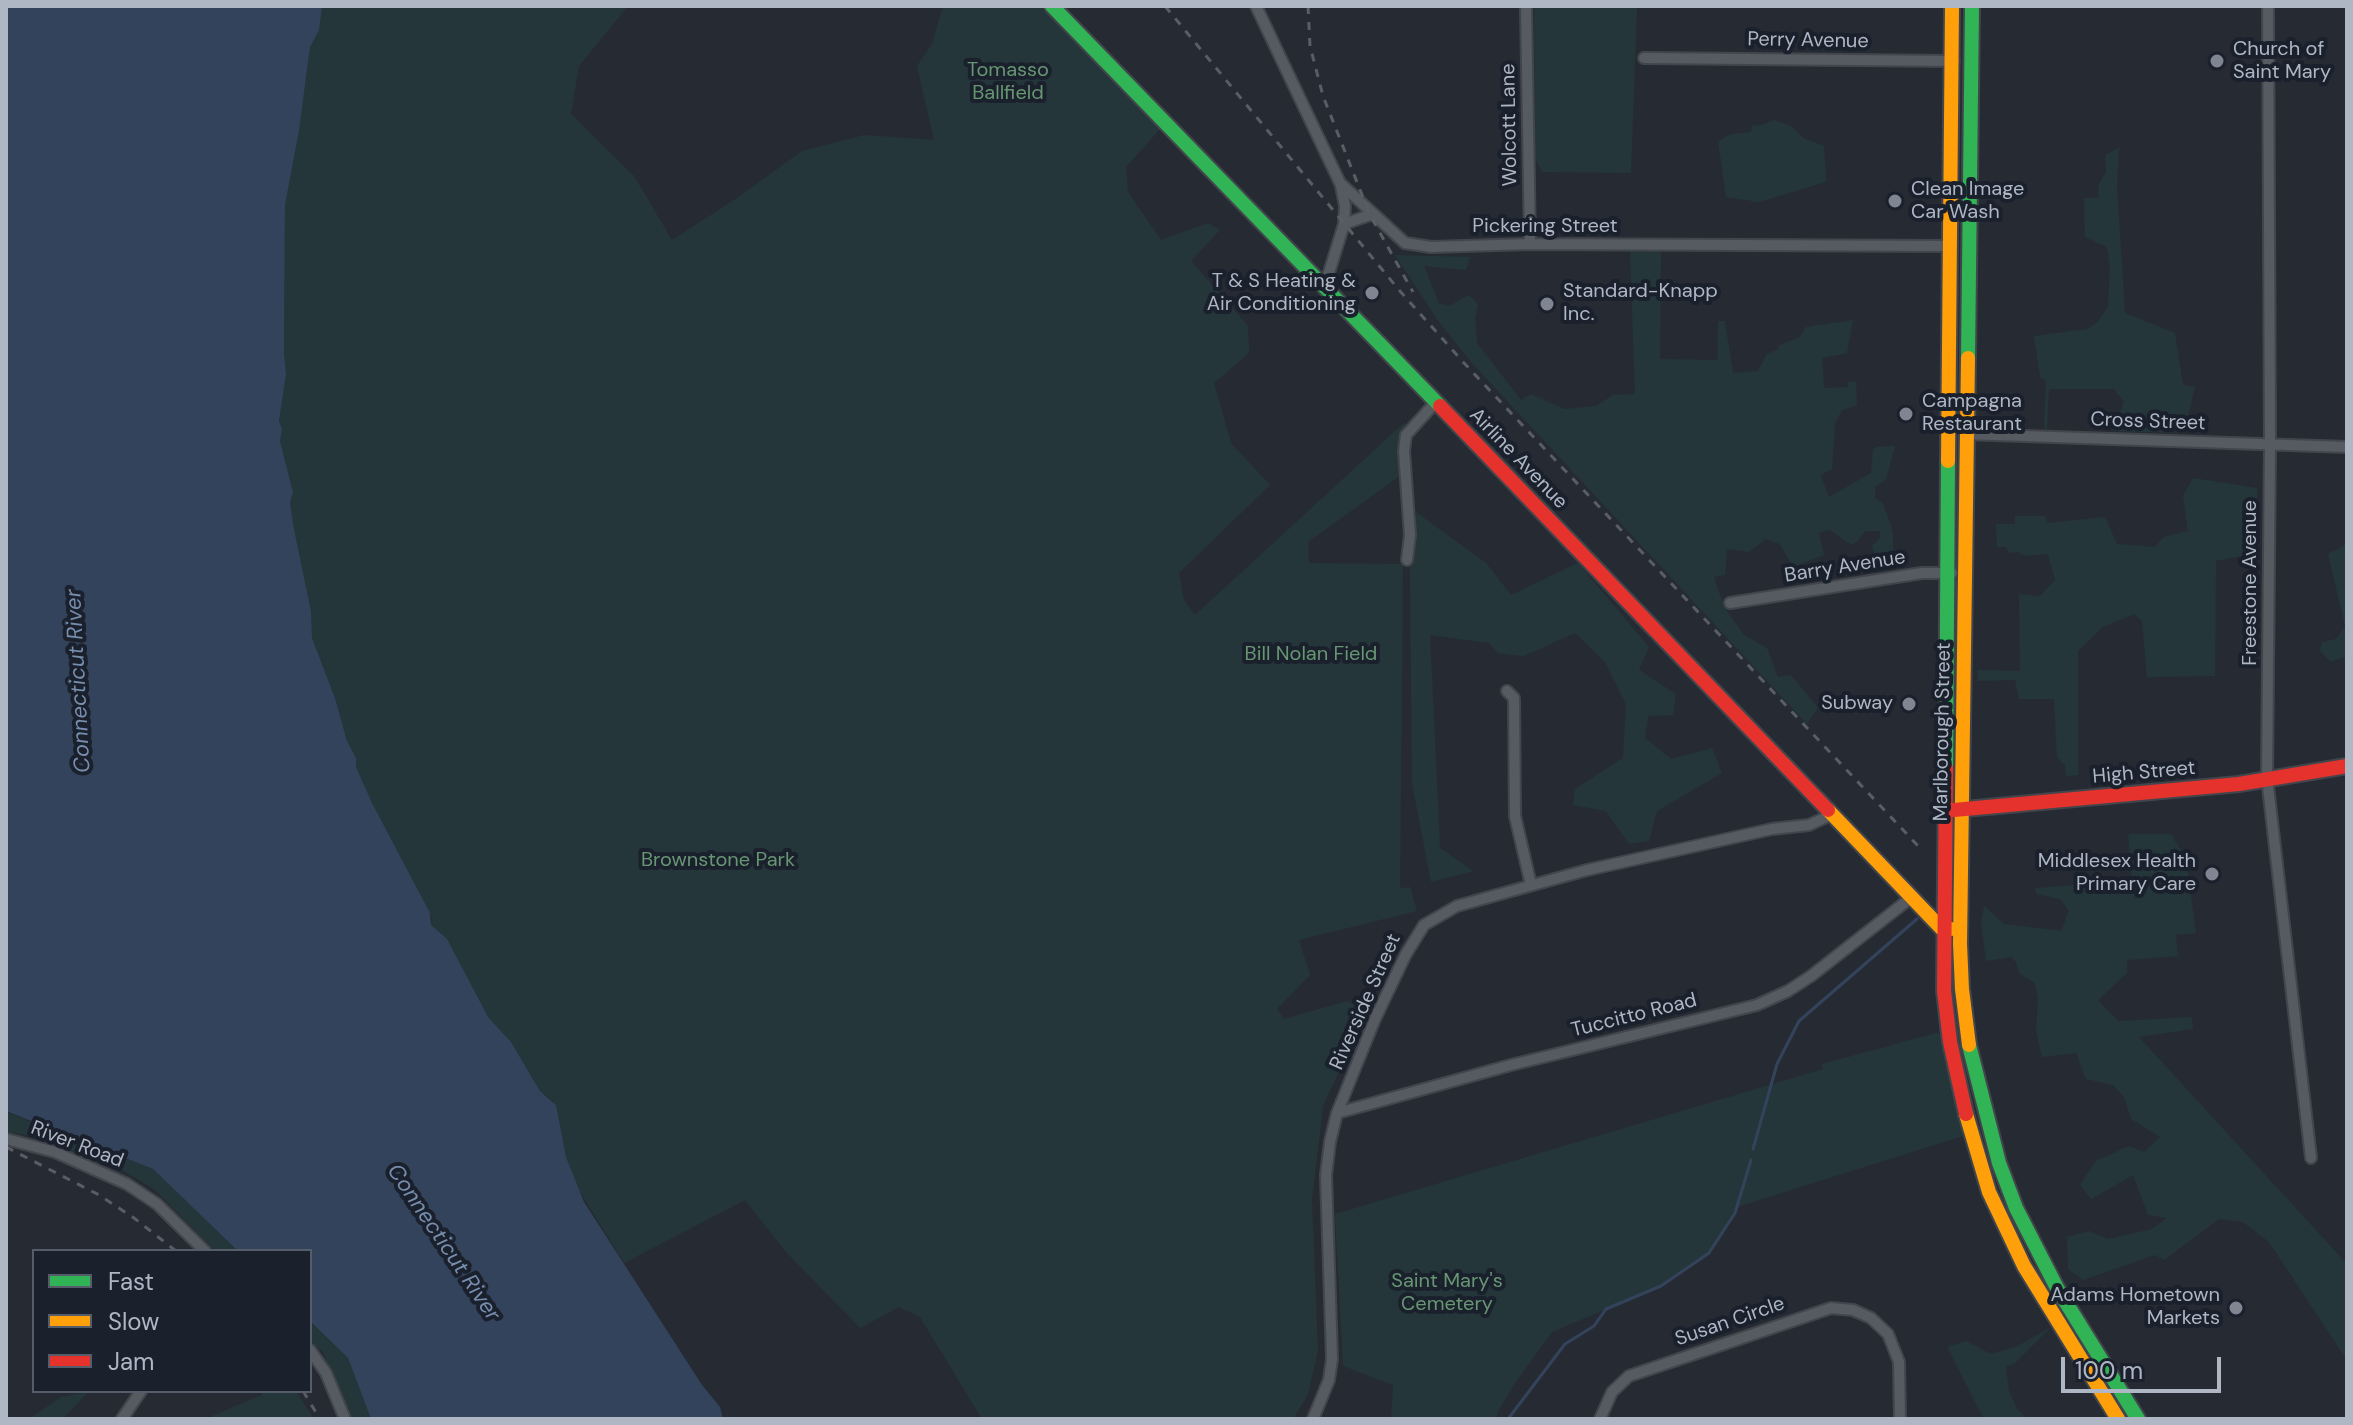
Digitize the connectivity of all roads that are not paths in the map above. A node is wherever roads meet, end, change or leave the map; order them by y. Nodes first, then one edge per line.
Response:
1 (1052, 6) edge
2 (1256, 6) edge
3 (1526, 6) edge
4 (1952, 6) edge
5 (1972, 6) edge
6 (2268, 6) edge
7 (1644, 58) dead end
8 (1951, 61) junction
9 (1971, 62) junction
10 (1340, 183) junction
11 (1373, 214) junction
12 (1344, 224) junction
13 (1530, 244) junction
14 (1949, 246) junction
15 (1969, 246) junction
16 (1324, 289) junction
17 (1435, 403) junction
18 (1948, 434) junction
19 (1967, 434) junction
20 (2270, 444) junction
21 (2347, 447) edge
22 (1407, 560) dead end
23 (1946, 573) junction
24 (1965, 575) junction
25 (1730, 603) dead end
26 (1507, 691) dead end
27 (2347, 766) edge
28 (2267, 778) junction
29 (1944, 810) junction
30 (1962, 810) junction
31 (1833, 814) junction
32 (1531, 885) junction
33 (1912, 897) junction
34 (1960, 928) junction
35 (1942, 929) junction
36 (1337, 1113) junction
37 (6, 1139) edge
38 (2311, 1158) dead end
39 (203, 1249) edge
40 (312, 1353) edge
41 (140, 1393) edge
42 (2128, 1405) junction
43 (2116, 1416) edge
44 (122, 1419) edge
45 (345, 1419) edge
46 (1313, 1419) edge
47 (1600, 1419) edge
48 (1900, 1419) edge
49 (2138, 1419) edge

1 - 16 main road, Airline Avenue
2 - 10 street, Pickering Street
3 - 13 street, Wolcott Lane
4 - 8 main road, Marlborough Street
5 - 9 main road, Marlborough Street
6 - 20 street, Freestone Avenue
7 - 8 street, Perry Avenue
8 - 9 street, Perry Avenue
8 - 14 main road, Marlborough Street
9 - 15 main road, Marlborough Street
10 - 11 street, Pickering Street
10 - 12 street
11 - 12 street
11 - 13 street, Pickering Street
12 - 16 street
13 - 14 street, Pickering Street
14 - 15 street, Pickering Street
14 - 18 main road, Marlborough Street
15 - 19 main road, Marlborough Street
16 - 17 main road, Airline Avenue
17 - 22 street
17 - 31 main road, Airline Avenue
18 - 19 street, Cross Street
18 - 23 main road, Marlborough Street
19 - 20 street, Cross Street
19 - 24 main road, Marlborough Street
20 - 21 street, Cross Street
20 - 28 street, Freestone Avenue
23 - 24 street, Barry Avenue
23 - 25 street, Barry Avenue
23 - 29 main road, Marlborough Street
24 - 30 main road, Marlborough Street
26 - 32 street
27 - 28 main road, High Street
28 - 30 main road, High Street
28 - 38 street, Freestone Avenue
29 - 30 main road, High Street
29 - 35 main road, Marlborough Street
30 - 34 main road, Marlborough Street
31 - 32 street, Riverside Street
31 - 33 main road, Airline Avenue
32 - 36 street, Riverside Street
33 - 35 main road, Airline Avenue
33 - 36 street, Tuccitto Road
34 - 35 main road
34 - 42 main road, Marlborough Street
35 - 43 main road, Marlborough Street
36 - 46 street, Riverside Street
37 - 39 street, River Road
40 - 45 street
41 - 44 street
42 - 43 main road
42 - 49 main road, Marlborough Street
47 - 48 street, Susan Circle

